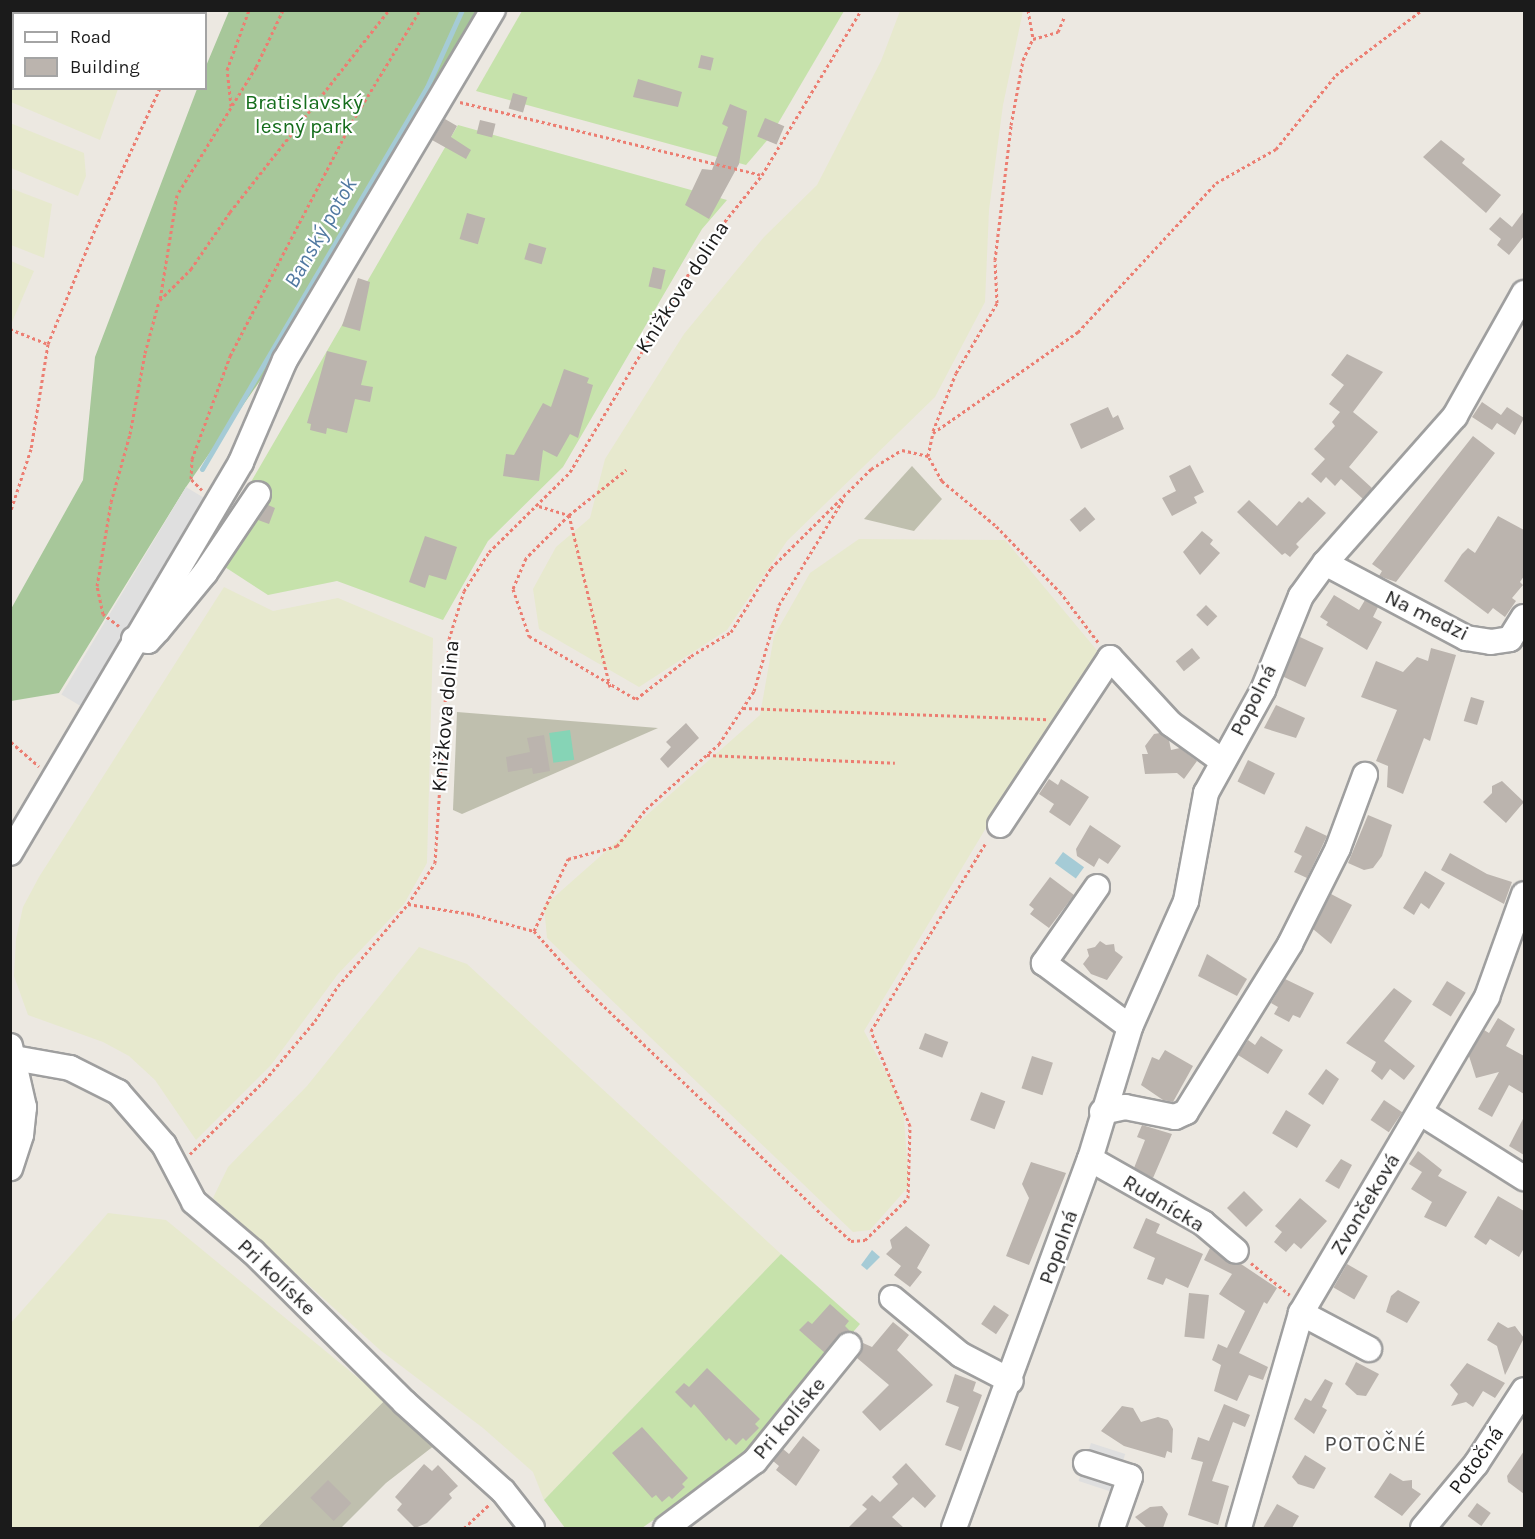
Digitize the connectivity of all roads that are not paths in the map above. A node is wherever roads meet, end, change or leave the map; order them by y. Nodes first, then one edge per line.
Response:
1 (493, 10) edge
2 (1524, 293) edge
3 (258, 494) dead end
4 (1325, 563) junction
5 (1524, 617) edge
6 (134, 639) junction
7 (1221, 760) junction
8 (1365, 775) dead end
9 (1000, 825) dead end
10 (10, 853) edge
11 (1097, 887) dead end
12 (1524, 894) edge
13 (1130, 1027) junction
14 (12, 1052) edge
15 (1102, 1112) junction
16 (1421, 1113) junction
17 (1089, 1159) junction
18 (10, 1168) edge
19 (1524, 1178) edge
20 (1236, 1251) road end
21 (892, 1298) dead end
22 (1297, 1305) junction
23 (849, 1345) dead end
24 (1369, 1349) dead end
25 (1011, 1381) junction
26 (1524, 1390) edge
27 (1086, 1462) dead end
28 (532, 1528) edge
29 (666, 1528) edge
30 (954, 1528) edge
31 (1112, 1528) edge
32 (1239, 1528) edge
33 (1424, 1528) edge

1 - 6 street
2 - 4 street, Popolná
3 - 6 street
4 - 5 street, Na medzi
4 - 7 street, Popolná
6 - 10 street
7 - 9 street
7 - 13 street, Popolná
8 - 15 street
11 - 13 street
12 - 16 street, Zvončeková
13 - 15 street, Popolná
14 - 18 street
14 - 28 street, Pri kolíske
15 - 17 street, Popolná
16 - 19 street
16 - 22 street, Zvončeková
17 - 20 street, Rudnícka
17 - 25 street, Popolná
21 - 25 street
22 - 24 street
22 - 32 street, Zvončeková
23 - 29 street, Pri kolíske
25 - 30 street, Popolná
26 - 33 street, Potočná
27 - 31 street

